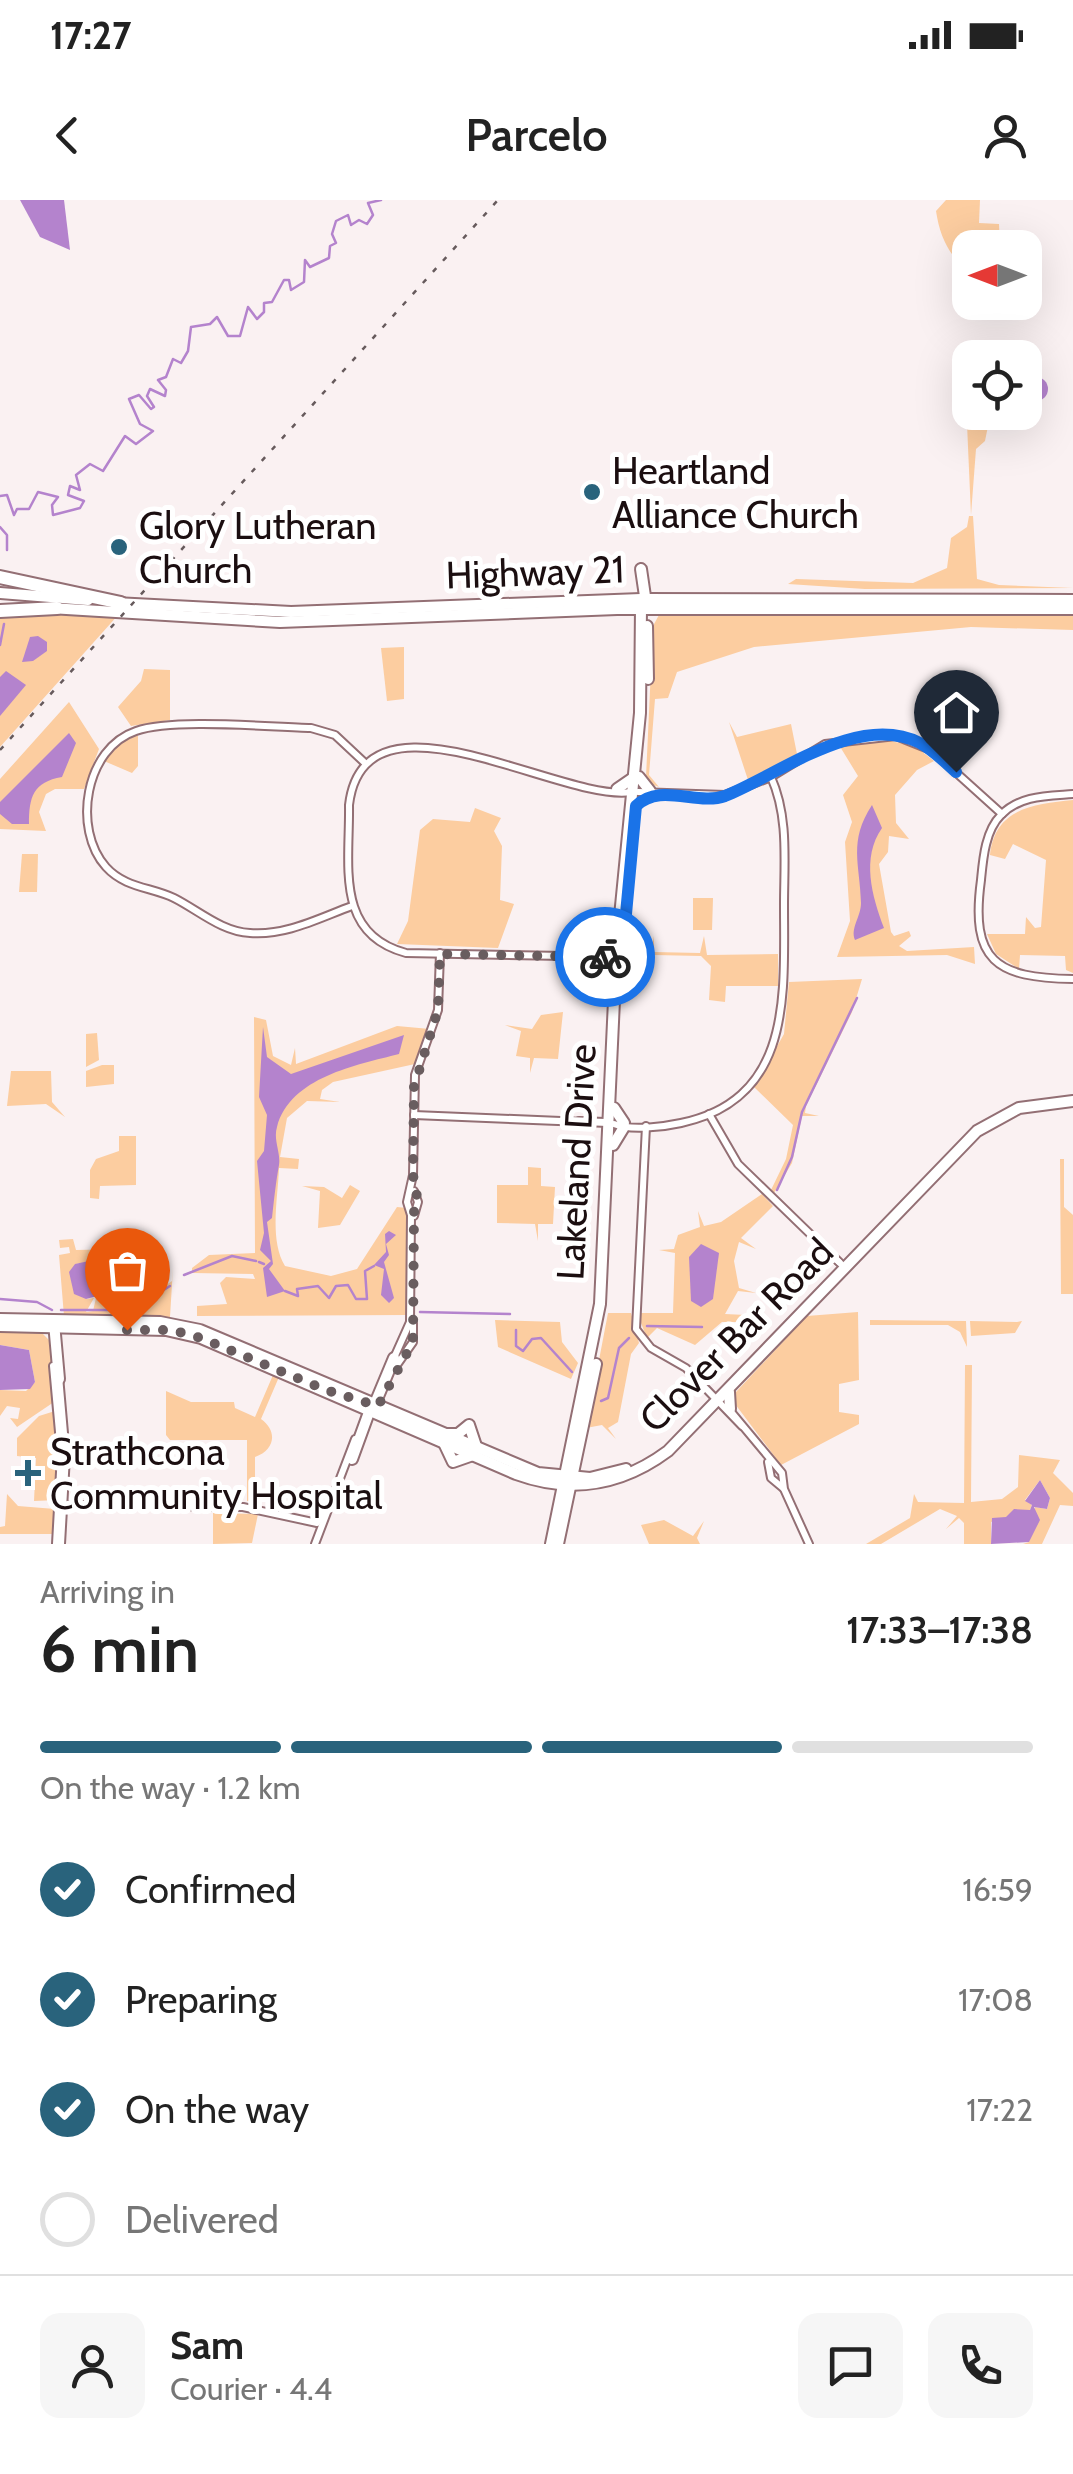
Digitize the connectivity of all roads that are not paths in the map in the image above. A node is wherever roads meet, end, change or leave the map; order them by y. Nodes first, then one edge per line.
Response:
1 (641, 568) dead end
2 (0, 577) edge
3 (0, 593) edge
4 (1073, 600) edge
5 (121, 603) junction
6 (644, 603) junction
7 (0, 608) edge
8 (57, 608) joint
9 (670, 608) junction
10 (617, 609) junction
11 (1073, 609) edge
12 (588, 610) junction
13 (641, 626) junction
14 (648, 639) junction
15 (366, 764) junction
16 (771, 777) junction
17 (617, 791) junction
18 (638, 792) junction
19 (1073, 794) edge
20 (1000, 816) junction
21 (351, 906) junction
22 (618, 937) junction
23 (440, 954) junction
24 (601, 955) junction
25 (619, 955) junction
26 (615, 978) junction
27 (1073, 978) edge
28 (1071, 1098) edge
29 (709, 1114) junction
30 (414, 1115) junction
31 (594, 1122) junction
32 (614, 1126) junction
33 (646, 1126) junction
34 (842, 1265) junction
35 (0, 1322) edge
36 (55, 1324) junction
37 (112, 1326) junction
38 (20, 1328) junction
39 (86, 1330) junction
40 (172, 1335) junction
41 (407, 1340) junction
42 (56, 1347) junction
43 (394, 1358) junction
44 (743, 1375) junction
45 (59, 1380) junction
46 (382, 1387) junction
47 (326, 1390) junction
48 (354, 1399) junction
49 (717, 1399) junction
50 (373, 1407) junction
51 (728, 1410) junction
52 (706, 1413) junction
53 (403, 1420) junction
54 (575, 1422) junction
55 (364, 1427) junction
56 (419, 1427) junction
57 (440, 1436) junction
58 (575, 1442) junction
59 (460, 1445) junction
60 (478, 1453) junction
61 (352, 1459) junction
62 (508, 1466) junction
63 (614, 1473) junction
64 (529, 1474) junction
65 (338, 1480) junction
66 (567, 1482) junction
67 (596, 1485) junction
68 (63, 1505) junction
69 (561, 1511) junction
70 (318, 1524) junction
71 (59, 1544) edge
72 (315, 1544) edge
73 (555, 1544) edge
74 (809, 1544) edge

1 - 6 main road
2 - 5 highway
3 - 5 main road, Highway 21
4 - 6 main road, Highway 21
5 - 6 main road, Highway 21
6 - 9 main road, Highway 21
6 - 10 main road, Highway 21
6 - 12 main road
6 - 13 main road, Lakeland Drive
6 - 14 main road, Lakeland Drive
7 - 8 highway
8 - 12 main road, Highway 21
9 - 11 main road, Highway 21
9 - 14 main road
10 - 12 main road, Highway 21
10 - 13 main road
13 - 18 main road, Lakeland Drive
14 - 18 main road, Lakeland Drive
15 - 17 street
15 - 21 street
15 - 21 street
16 - 18 street
16 - 20 street
16 - 29 street
17 - 18 main road
17 - 18 main road
18 - 22 main road, Lakeland Drive
18 - 25 main road, Lakeland Drive
19 - 20 street
20 - 27 street
21 - 23 street
22 - 24 main road
22 - 25 main road, Lakeland Drive
23 - 24 street
23 - 30 street
24 - 25 street
24 - 26 main road
25 - 26 main road, Lakeland Drive
25 - 32 main road, Lakeland Drive
26 - 32 main road, Lakeland Drive
28 - 34 main road, Clover Bar Road
29 - 33 street
29 - 34 street
30 - 31 street
30 - 41 street
31 - 32 main road
31 - 32 main road
32 - 33 street
32 - 54 main road, Lakeland Drive
32 - 58 main road, Lakeland Drive
33 - 49 street
34 - 44 main road, Clover Bar Road
34 - 49 main road, Clover Bar Road
35 - 36 main road, Clover Bar Road
35 - 38 main road, Clover Bar Road
36 - 37 main road, Clover Bar Road
36 - 38 main road, Clover Bar Road
36 - 39 main road, Clover Bar Road
36 - 42 street
36 - 45 main road
37 - 39 main road, Clover Bar Road
37 - 40 main road, Clover Bar Road
37 - 40 main road, Clover Bar Road
38 - 42 main road
39 - 42 main road
40 - 47 main road, Clover Bar Road
40 - 48 main road, Clover Bar Road
41 - 43 street
41 - 46 street
42 - 45 street
42 - 68 street
43 - 46 street
43 - 50 main road
44 - 49 main road, Clover Bar Road
44 - 51 main road
45 - 68 street
46 - 48 main road
46 - 50 street
46 - 53 main road
47 - 48 main road, Clover Bar Road
47 - 50 main road
48 - 50 main road, Clover Bar Road
48 - 55 main road
49 - 51 street
49 - 52 main road, Clover Bar Road
49 - 63 main road, Clover Bar Road
50 - 53 main road, Clover Bar Road
50 - 55 street
50 - 56 main road
50 - 61 main road
51 - 52 main road
51 - 74 street
52 - 67 main road, Clover Bar Road
53 - 55 main road
53 - 56 main road, Clover Bar Road
54 - 58 main road, Lakeland Drive
54 - 66 main road
55 - 61 street
55 - 65 street
56 - 57 main road, Clover Bar Road
56 - 59 main road
57 - 59 main road, Clover Bar Road
57 - 60 main road
57 - 60 main road
58 - 63 main road
58 - 64 main road
58 - 66 main road, Lakeland Drive
59 - 60 main road, Clover Bar Road
59 - 62 main road
60 - 62 main road, Clover Bar Road
61 - 65 street
62 - 64 main road, Clover Bar Road
62 - 66 main road
63 - 66 main road, Clover Bar Road
64 - 66 main road, Clover Bar Road
64 - 69 main road
65 - 70 street
66 - 67 main road, Clover Bar Road
66 - 69 main road, Lakeland Drive
66 - 73 main road
67 - 69 main road
68 - 70 street
68 - 71 street
69 - 73 main road, Lakeland Drive
70 - 72 street

